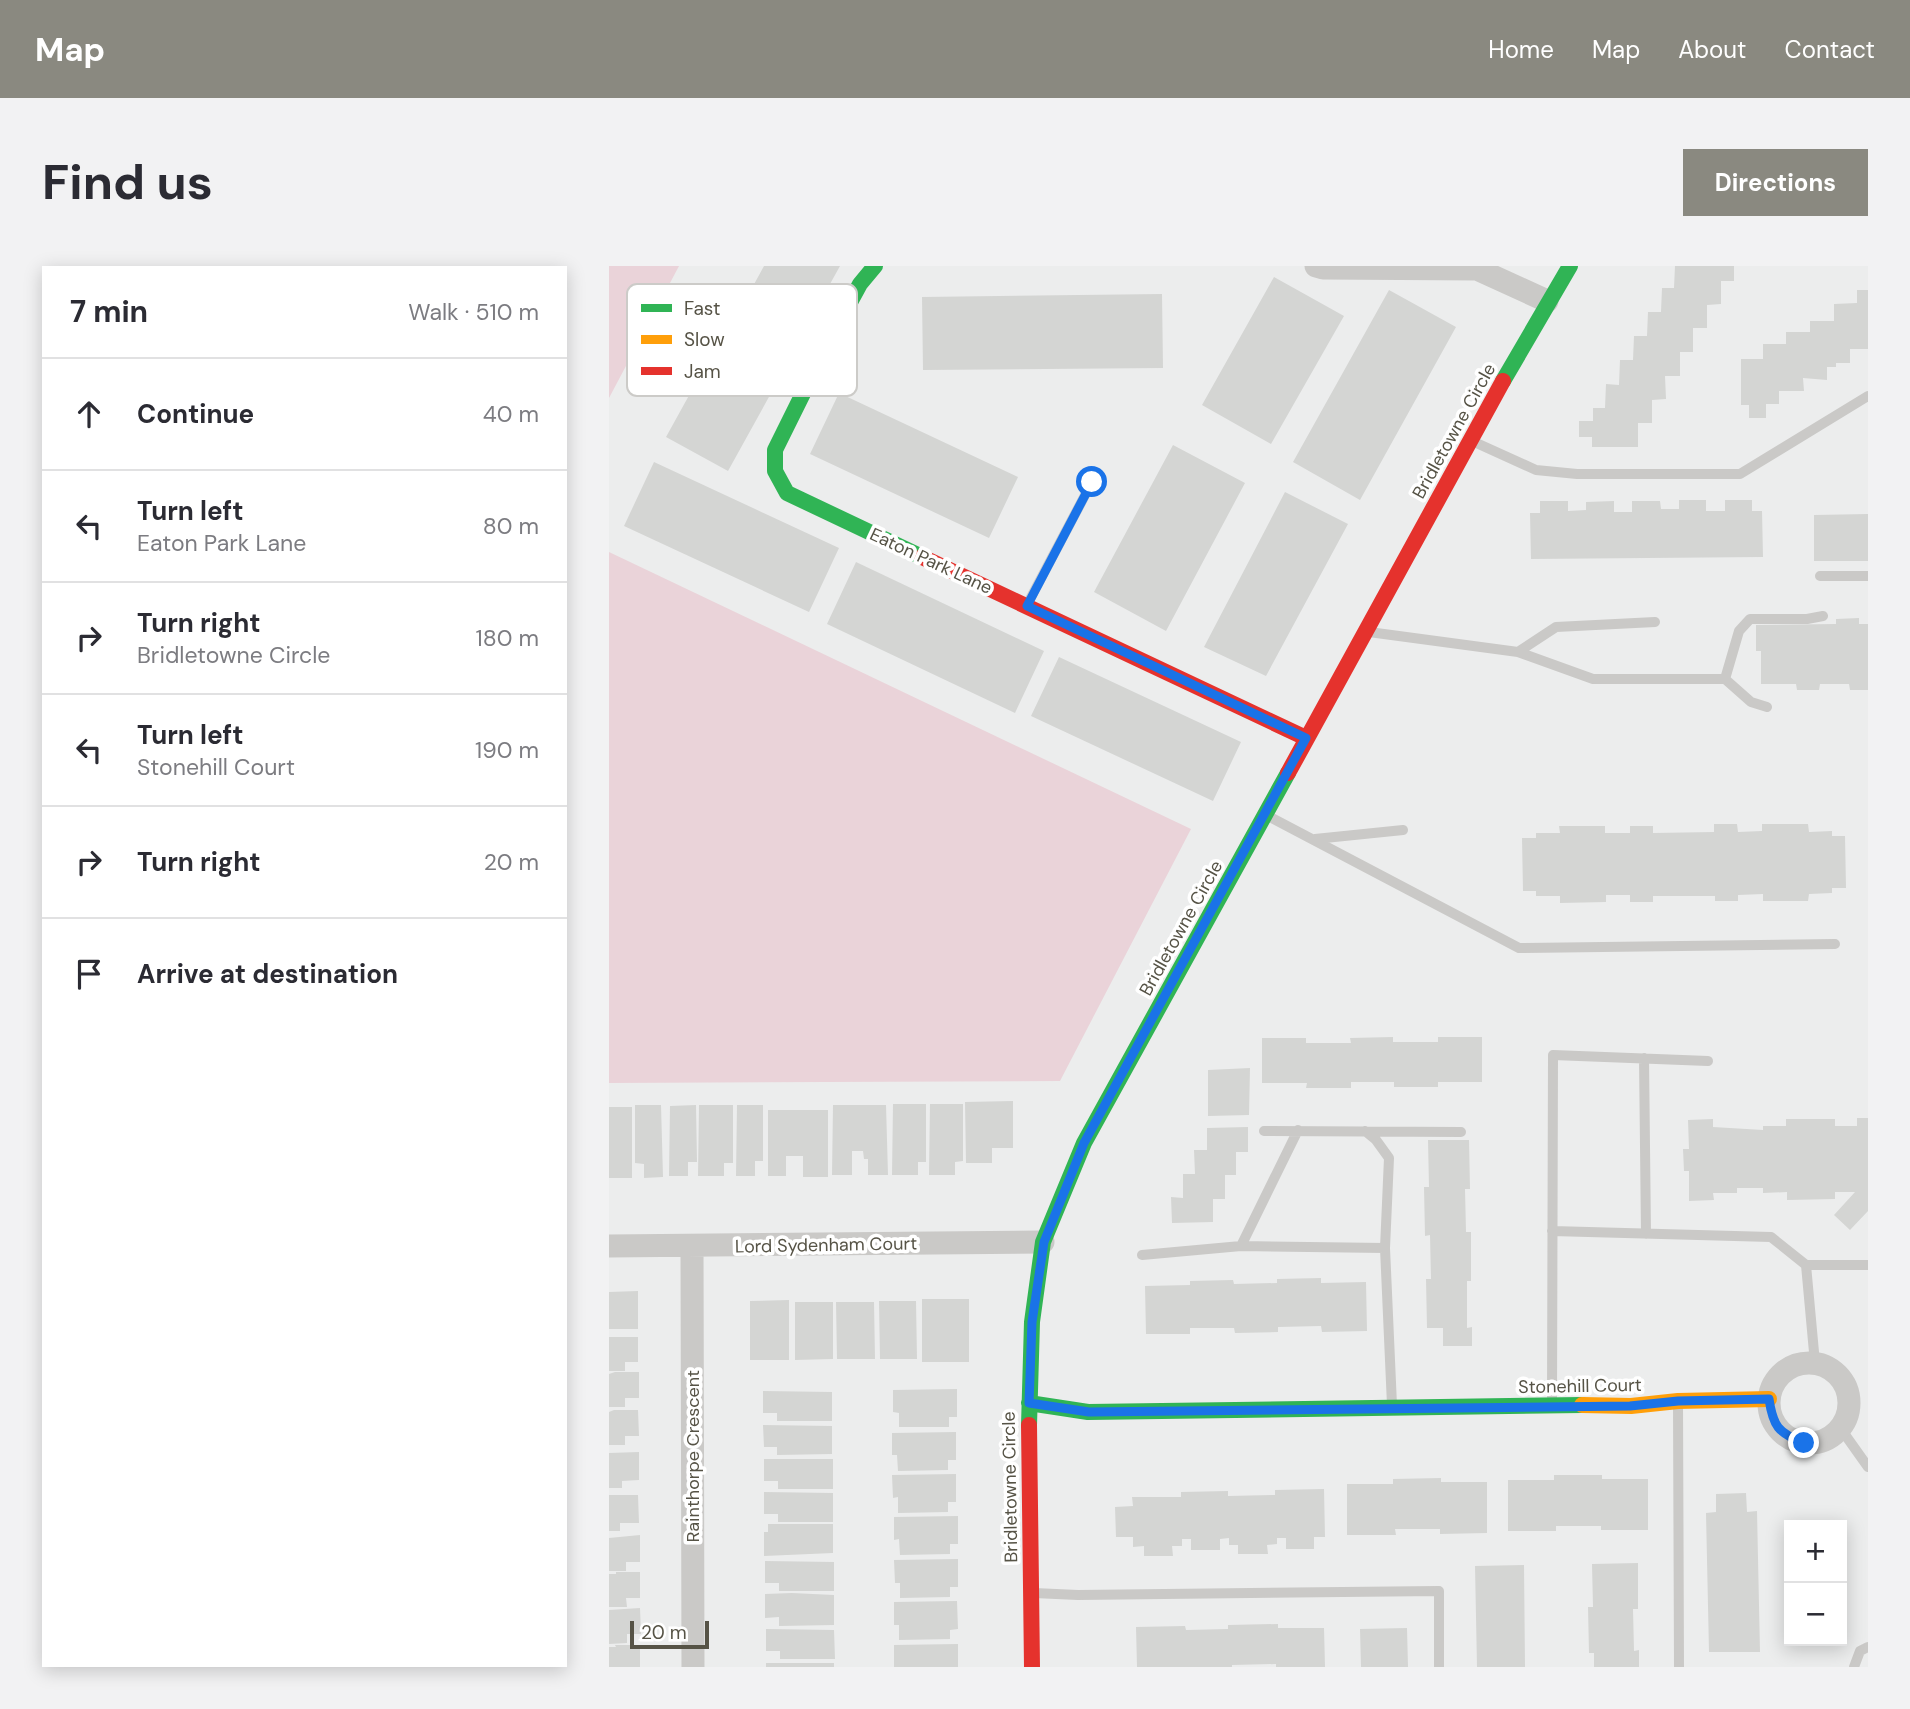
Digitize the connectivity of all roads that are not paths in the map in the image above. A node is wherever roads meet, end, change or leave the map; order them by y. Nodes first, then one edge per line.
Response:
1 (876, 266) edge
2 (1316, 266) edge
3 (1570, 266) edge
4 (857, 290) edge
5 (1547, 302) junction
6 (802, 396) edge
7 (1868, 396) edge
8 (1471, 441) junction
9 (1092, 482) dead end
10 (1820, 576) dead end
11 (1868, 576) edge
12 (1027, 606) junction
13 (1823, 616) dead end
14 (1655, 622) dead end
15 (1366, 631) junction
16 (1518, 652) junction
17 (1725, 679) junction
18 (1767, 707) dead end
19 (1306, 738) junction
20 (1265, 814) junction
21 (1403, 830) dead end
22 (1315, 839) junction
23 (1835, 944) dead end
24 (1644, 1058) junction
25 (1708, 1060) dead end
26 (1298, 1130) junction
27 (1265, 1131) dead end
28 (1365, 1131) junction
29 (1461, 1132) dead end
30 (1552, 1231) junction
31 (1646, 1234) junction
32 (1044, 1242) junction
33 (609, 1246) edge
34 (692, 1246) junction
35 (1241, 1246) junction
36 (1385, 1248) junction
37 (1142, 1255) dead end
38 (1806, 1265) junction
39 (1868, 1265) edge
40 (1815, 1363) junction
41 (1769, 1399) junction
42 (1678, 1401) junction
43 (1029, 1403) junction
44 (1552, 1405) junction
45 (1393, 1408) junction
46 (1841, 1429) junction
47 (1868, 1467) edge
48 (1031, 1593) junction
49 (1868, 1647) edge
50 (693, 1667) edge
51 (1032, 1667) edge
52 (1439, 1667) edge
53 (1678, 1667) edge
54 (1854, 1667) edge

1 - 4 street, Eaton Park Lane
2 - 5 street
3 - 5 street, Bridletowne Circle
5 - 8 street, Bridletowne Circle
6 - 12 street, Eaton Park Lane
7 - 8 lane
8 - 15 street, Bridletowne Circle
9 - 12 lane
10 - 11 lane
12 - 19 street, Eaton Park Lane
13 - 17 lane
14 - 16 lane
15 - 16 lane
15 - 19 street, Bridletowne Circle
16 - 17 lane
17 - 18 lane
19 - 20 street, Bridletowne Circle
20 - 22 lane
20 - 32 street, Bridletowne Circle
21 - 22 lane
22 - 23 lane
24 - 25 lane
24 - 30 lane
24 - 31 lane
26 - 27 lane
26 - 28 lane
26 - 35 lane
28 - 29 lane
28 - 36 lane
30 - 31 lane
30 - 44 lane
31 - 38 lane
32 - 34 street, Lord Sydenham Court
32 - 43 street, Bridletowne Circle
33 - 34 street, Lord Sydenham Court
34 - 50 street, Rainthorpe Crescent
35 - 36 lane
35 - 37 lane
36 - 45 lane
38 - 39 lane
38 - 40 lane
40 - 41 street
40 - 46 street
41 - 42 street, Stonehill Court
41 - 46 street
42 - 44 street, Stonehill Court
42 - 53 lane
43 - 45 street, Stonehill Court
43 - 48 street, Bridletowne Circle
44 - 45 street, Stonehill Court
46 - 47 lane
48 - 51 street, Bridletowne Circle
48 - 52 lane
49 - 54 lane

